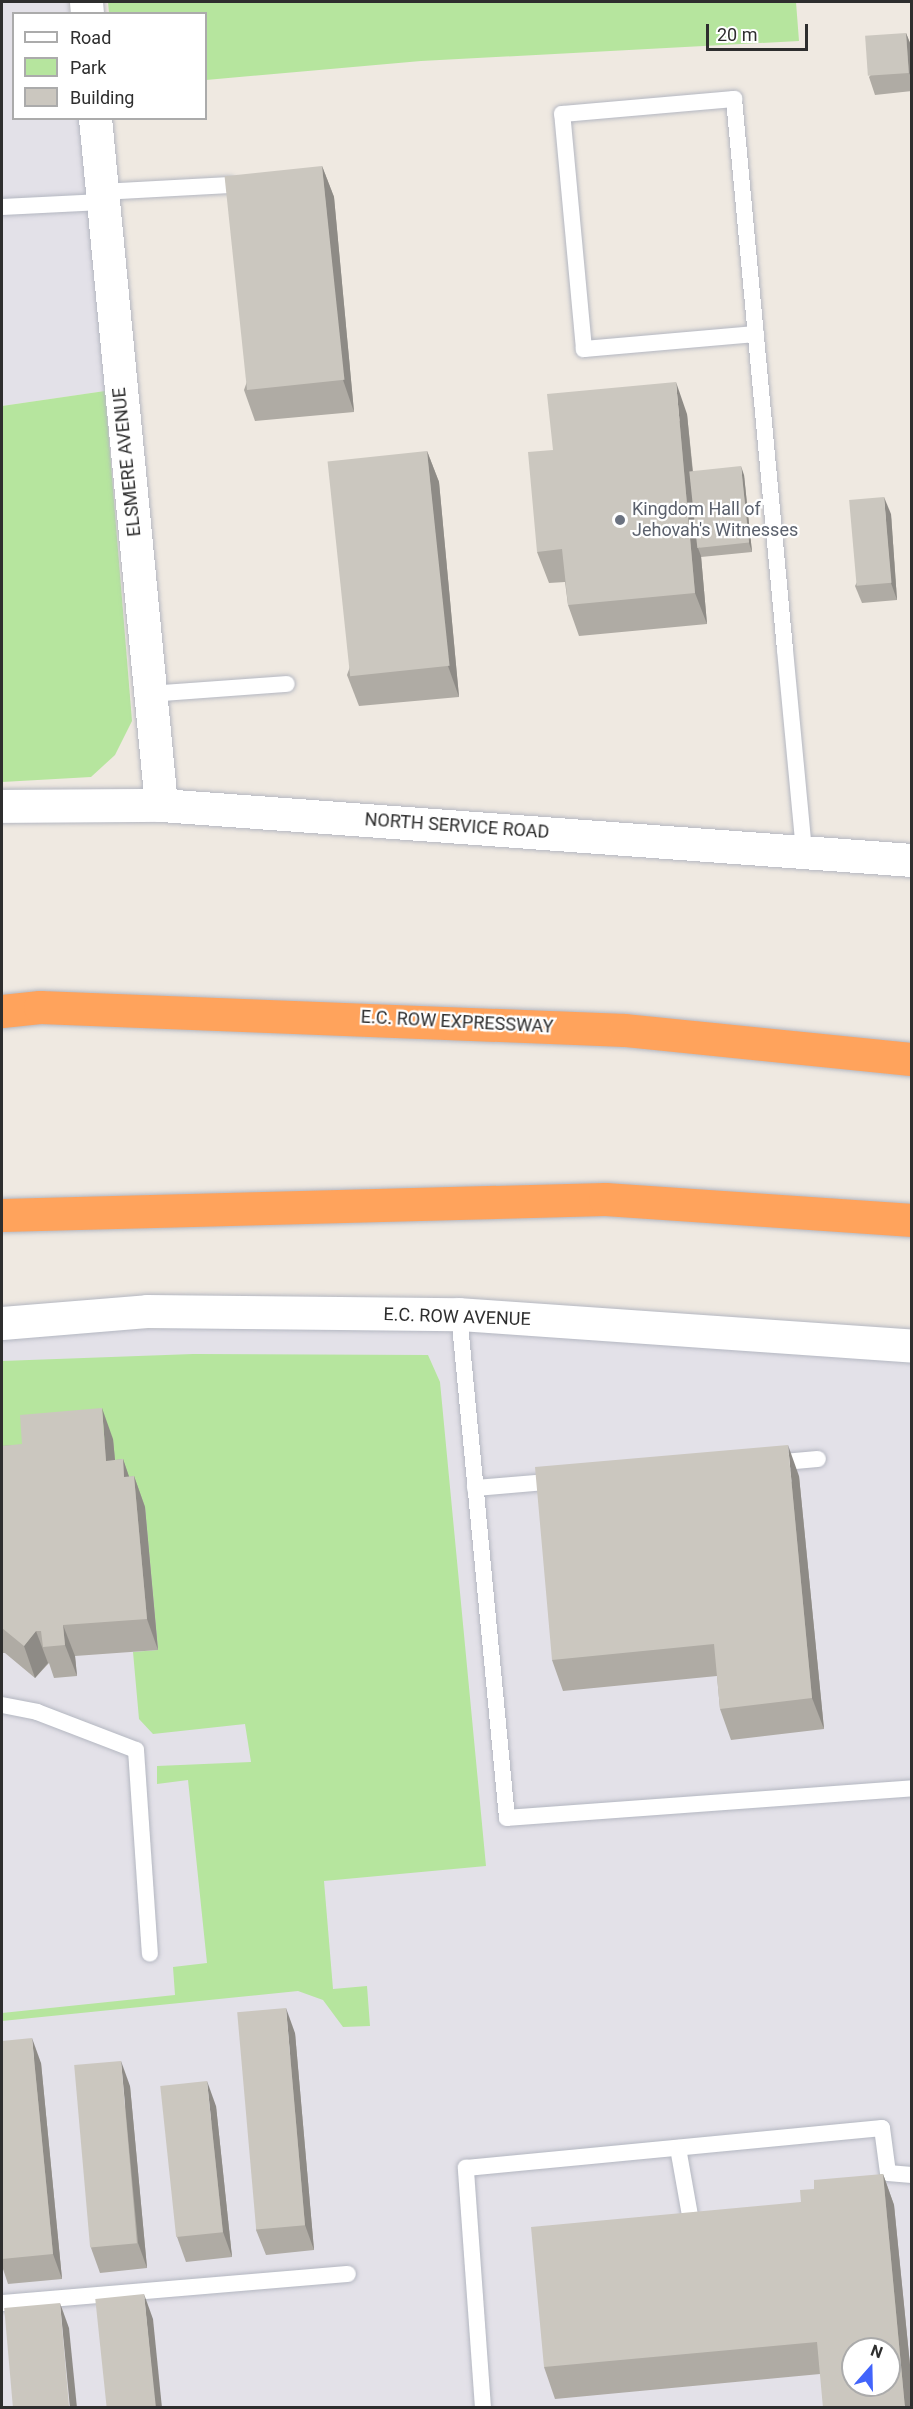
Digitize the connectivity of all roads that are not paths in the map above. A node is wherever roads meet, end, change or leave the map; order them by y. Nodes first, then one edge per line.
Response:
1 (95, 120) edge
2 (230, 185) edge
3 (102, 197) junction
4 (2, 207) edge
5 (756, 334) junction
6 (287, 684) dead end
7 (150, 694) junction
8 (161, 805) junction
9 (2, 806) edge
10 (804, 851) junction
11 (912, 860) edge
12 (2, 1010) edge
13 (912, 1059) edge
14 (2, 1215) edge
15 (912, 1220) edge
16 (459, 1314) junction
17 (2, 1323) edge
18 (912, 1346) edge
19 (818, 1459) dead end
20 (759, 1464) edge
21 (581, 1479) edge
22 (475, 1488) junction
23 (2, 1705) edge
24 (912, 1788) edge
25 (150, 1954) dead end
26 (678, 2148) junction
27 (912, 2175) edge
28 (695, 2244) edge
29 (348, 2274) dead end
30 (2, 2303) edge
31 (483, 2408) edge

1 - 3 street, ELSMERE AVENUE
2 - 3 lane
3 - 4 lane
3 - 7 street, ELSMERE AVENUE
5 - 5 lane
5 - 10 lane
6 - 7 lane
7 - 8 street, ELSMERE AVENUE
8 - 9 street, NORTH SERVICE ROAD
8 - 10 street, NORTH SERVICE ROAD
10 - 11 street, NORTH SERVICE ROAD
12 - 13 highway, E.C. ROW EXPRESSWAY
14 - 15 highway
16 - 17 street, E.C. ROW AVENUE
16 - 18 street, E.C. ROW AVENUE
16 - 22 lane
19 - 20 lane
21 - 22 lane
22 - 24 lane
23 - 25 lane
26 - 27 lane
26 - 28 lane
26 - 31 lane
29 - 30 lane

